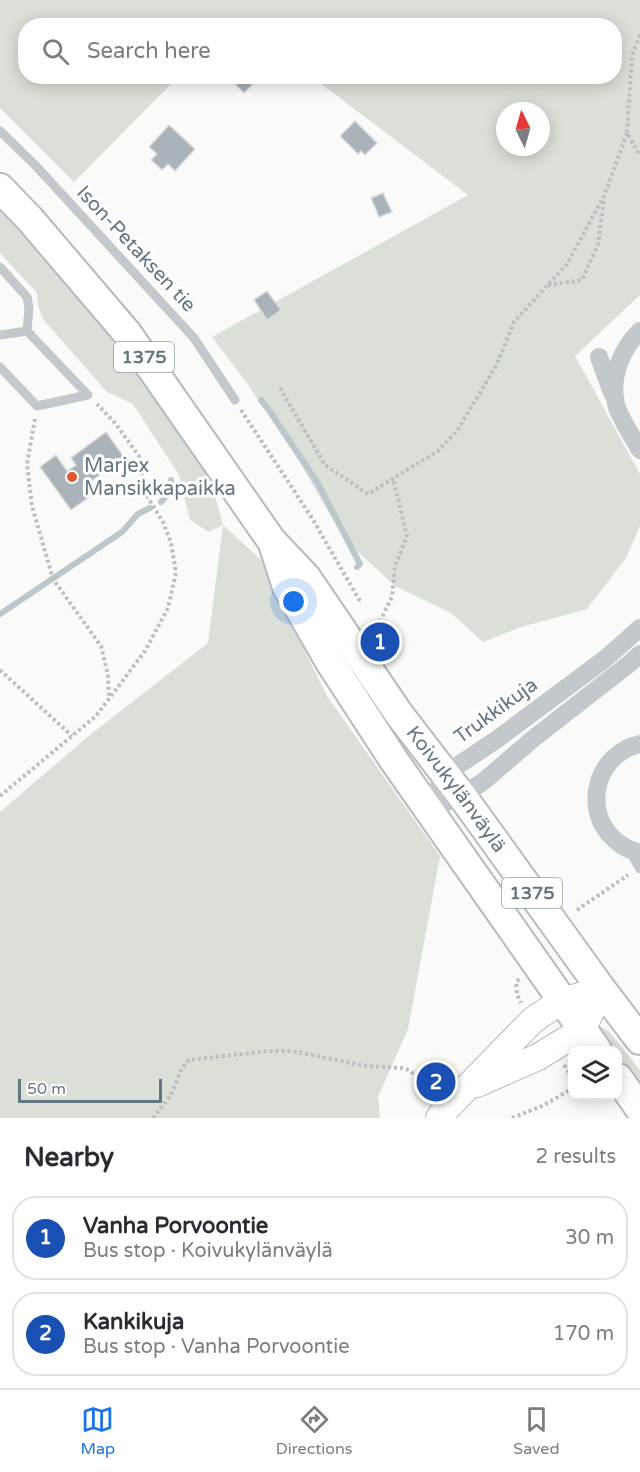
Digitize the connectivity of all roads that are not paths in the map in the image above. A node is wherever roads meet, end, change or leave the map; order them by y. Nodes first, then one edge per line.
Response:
1 (0, 130) edge
2 (0, 188) edge
3 (0, 267) edge
4 (27, 331) junction
5 (640, 331) edge
6 (0, 335) edge
7 (599, 357) dead end
8 (0, 367) edge
9 (235, 400) road end
10 (616, 406) junction
11 (640, 450) edge
12 (271, 540) junction
13 (640, 628) edge
14 (640, 654) edge
15 (639, 743) edge
16 (454, 785) junction
17 (428, 809) junction
18 (634, 851) edge
19 (640, 869) edge
20 (602, 990) junction
21 (561, 1001) junction
22 (589, 1040) edge
23 (640, 1040) edge
24 (622, 1084) edge
25 (466, 1089) junction
26 (640, 1109) edge
27 (439, 1118) edge

1 - 9 lane, Ison-Petaksen tie
2 - 12 main road, Koivukylänväylä / 1375
3 - 4 lane
4 - 6 lane
4 - 8 lane
5 - 10 street
7 - 10 street
10 - 11 street
12 - 16 main road, Koivukylänväylä / 1375
12 - 17 main road, Koivukylänväylä / 1375
13 - 16 street, Trukkikuja
14 - 16 street, Trukkikuja
15 - 18 street
16 - 17 street, Trukkikuja
16 - 17 street, Trukkikuja
16 - 20 main road, Koivukylänväylä / 1375
17 - 21 main road, Koivukylänväylä / 1375
18 - 19 lane
20 - 21 main road
20 - 22 main road
20 - 23 main road, Koivukylänväylä / 1375
21 - 22 main road, Koivukylänväylä / 1375
21 - 25 main road
22 - 25 main road
24 - 26 main road
25 - 27 main road

